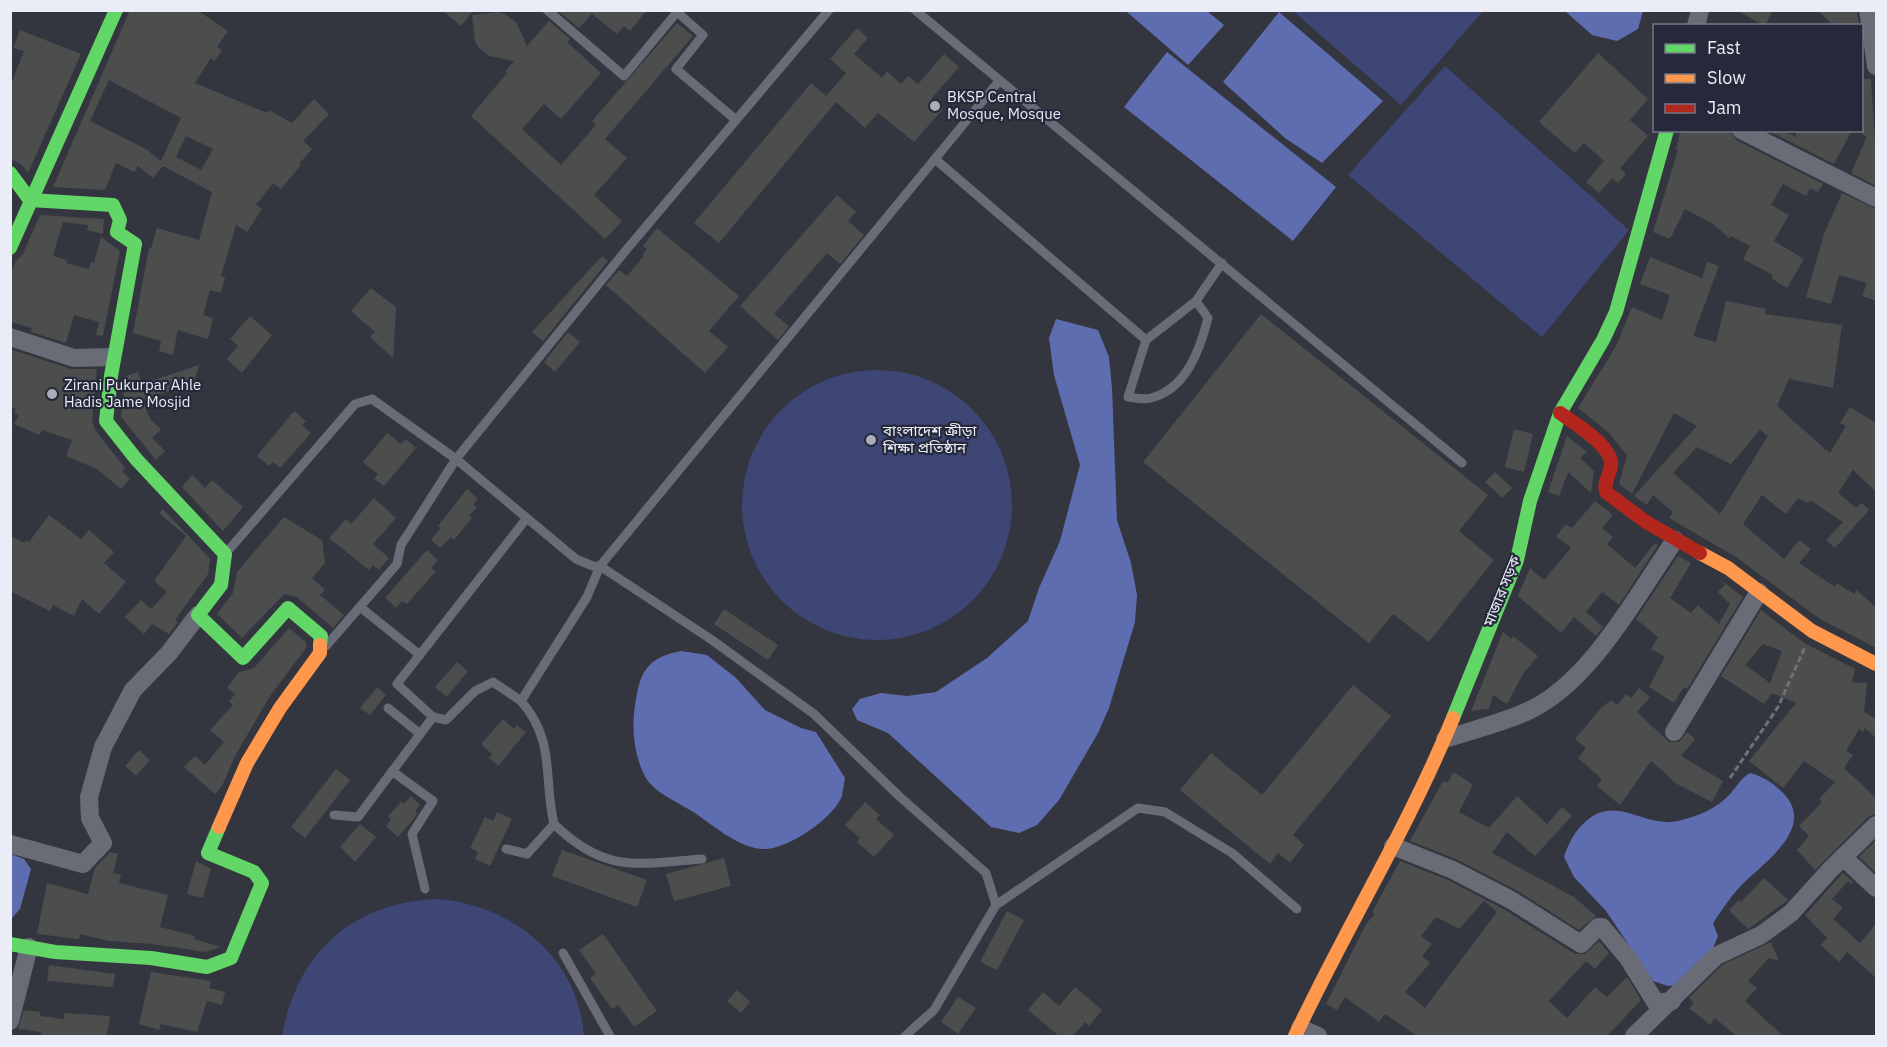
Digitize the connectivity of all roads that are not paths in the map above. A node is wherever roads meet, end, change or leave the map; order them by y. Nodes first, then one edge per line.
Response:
1 (116, 10) edge
2 (547, 10) edge
3 (829, 10) edge
4 (915, 10) edge
5 (1868, 10) edge
6 (1874, 34) edge
7 (1876, 66) edge
8 (999, 81) junction
9 (736, 120) junction
10 (1666, 132) edge
11 (1745, 132) edge
12 (935, 159) junction
13 (10, 173) edge
14 (1876, 198) edge
15 (30, 200) junction
16 (16, 220) edge
17 (10, 248) edge
18 (1222, 263) junction
19 (1196, 302) junction
20 (10, 337) edge
21 (1146, 340) junction
22 (112, 357) junction
23 (1560, 413) junction
24 (456, 459) junction
25 (1461, 463) dead end
26 (526, 519) junction
27 (1675, 540) junction
28 (225, 554) junction
29 (600, 566) junction
30 (1760, 592) junction
31 (360, 607) junction
32 (198, 615) junction
33 (320, 653) junction
34 (420, 655) junction
35 (1876, 664) edge
36 (521, 701) junction
37 (388, 708) dead end
38 (433, 717) junction
39 (1674, 732) dead end
40 (419, 733) junction
41 (1445, 738) junction
42 (392, 771) junction
43 (334, 815) dead end
44 (554, 825) junction
45 (1876, 825) edge
46 (10, 844) edge
47 (1393, 846) junction
48 (507, 849) dead end
49 (1843, 857) junction
50 (702, 859) dead end
51 (1876, 888) edge
52 (425, 889) dead end
53 (996, 905) junction
54 (1297, 909) dead end
55 (10, 944) edge
56 (29, 947) junction
57 (563, 953) dead end
58 (1672, 1002) junction
59 (10, 1021) edge
60 (1298, 1032) edge
61 (610, 1036) edge
62 (905, 1036) edge
63 (1318, 1036) edge
64 (1634, 1036) edge

1 - 15 street
2 - 9 lane
3 - 9 lane
4 - 8 lane
5 - 6 street
6 - 7 street
8 - 12 lane
8 - 18 lane
9 - 24 lane
10 - 23 street, মাজার সড়ক
11 - 14 street
12 - 21 lane
12 - 29 lane
13 - 15 street
15 - 16 street
15 - 22 street
16 - 17 street
18 - 19 lane
18 - 25 lane
19 - 21 lane
19 - 21 lane
20 - 22 street
22 - 28 street
23 - 27 street
23 - 41 street, মাজার সড়ক
24 - 26 lane
24 - 28 lane
24 - 31 lane
26 - 29 lane
26 - 34 lane
27 - 30 street
27 - 41 street
28 - 32 street
29 - 36 lane
29 - 53 lane
30 - 35 street
30 - 39 street
31 - 33 lane
31 - 34 lane
32 - 33 street
32 - 46 street
33 - 56 street
34 - 38 lane
36 - 38 lane
36 - 44 lane
37 - 40 lane
38 - 40 lane
40 - 42 lane
41 - 47 street, মাজার সড়ক
42 - 43 lane
42 - 52 lane
44 - 48 lane
44 - 50 lane
45 - 49 street
47 - 58 street
47 - 60 street, মাজার সড়ক
49 - 51 street
49 - 58 street
53 - 54 lane
53 - 62 lane
55 - 56 street
56 - 59 street
57 - 61 lane
58 - 64 street
60 - 63 street

